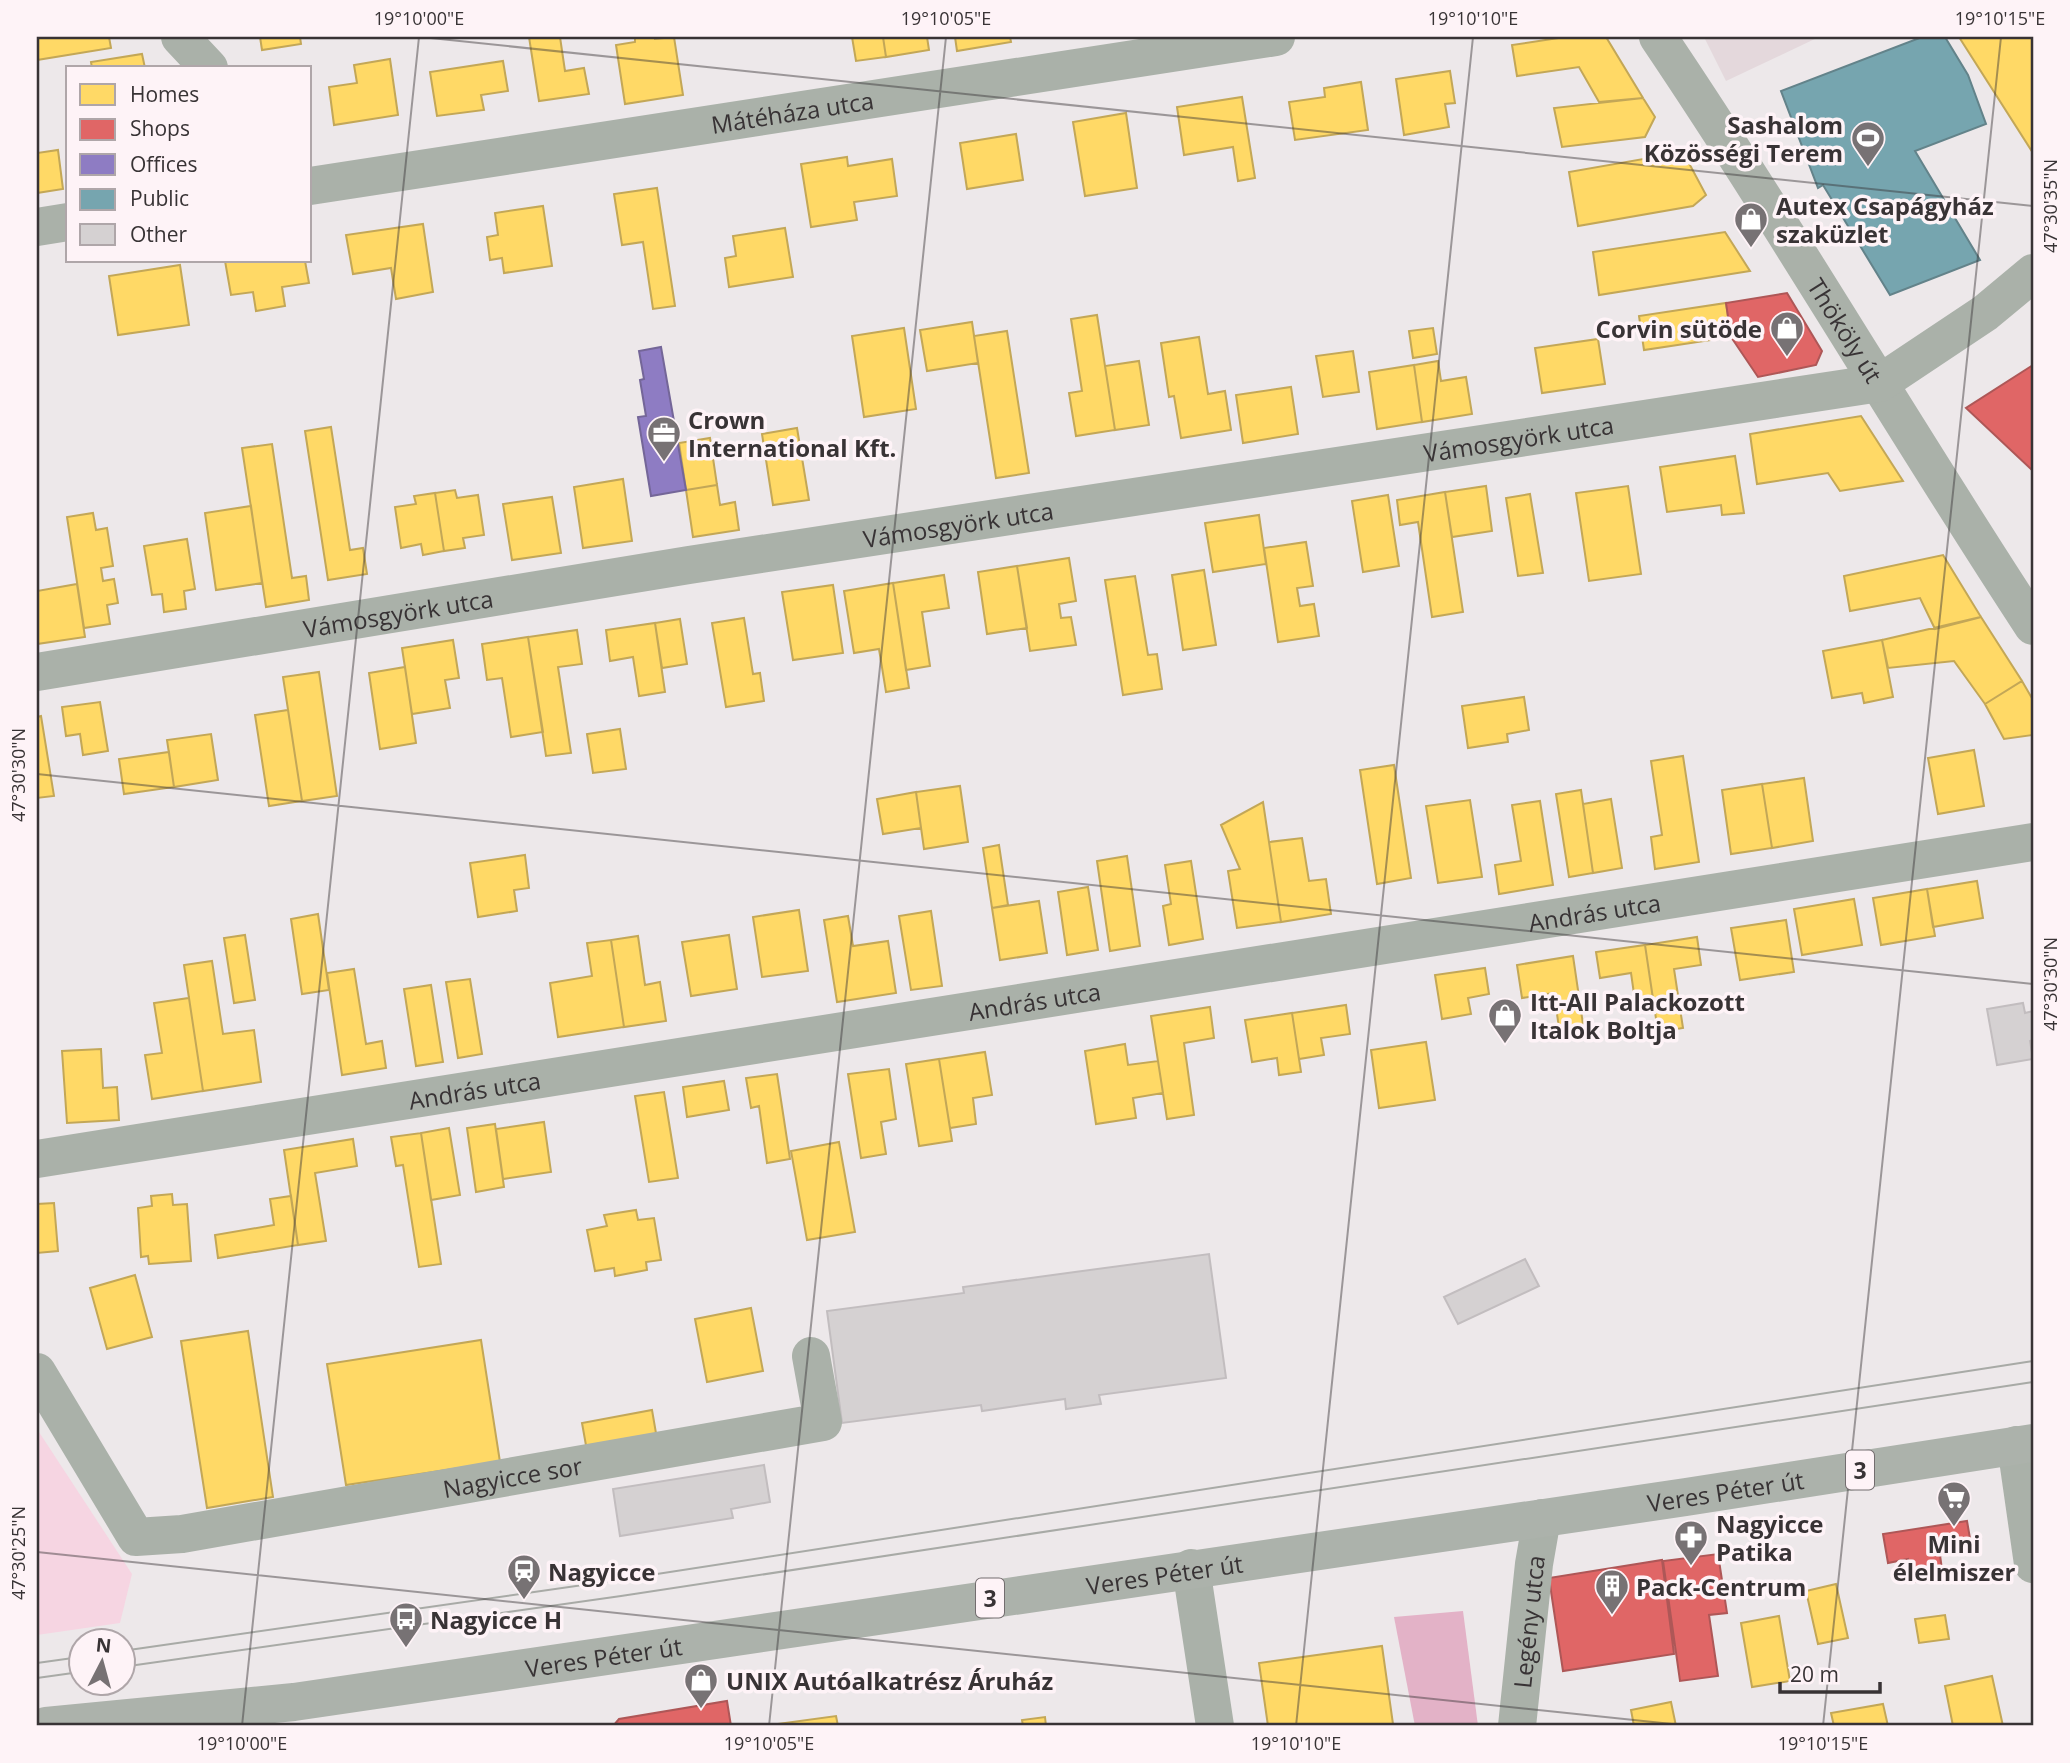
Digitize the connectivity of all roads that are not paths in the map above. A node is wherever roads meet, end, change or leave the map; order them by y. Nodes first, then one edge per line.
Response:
1 (180, 37) edge
2 (1276, 37) edge
3 (1658, 37) edge
4 (207, 66) edge
5 (312, 183) edge
6 (66, 222) edge
7 (37, 227) edge
8 (2033, 273) edge
9 (1880, 383) junction
10 (2033, 626) edge
11 (37, 673) edge
12 (2033, 842) edge
13 (37, 1158) edge
14 (811, 1356) dead end
15 (37, 1372) edge
16 (2024, 1444) edge
17 (1542, 1518) junction
18 (2033, 1564) edge
19 (1191, 1568) junction
20 (296, 1714) edge
21 (46, 1726) edge
22 (1215, 1726) edge
23 (1517, 1726) edge

1 - 4 street
2 - 5 street, Mátéháza utca
3 - 9 street, Thököly út
6 - 7 street
8 - 9 street
9 - 10 street, Thököly út
9 - 11 street, Vámosgyörk utca
12 - 13 street, András utca
14 - 15 street, Nagyicce sor
16 - 17 main road, Veres Péter út / 3
16 - 18 street
17 - 19 main road, Veres Péter út / 3
17 - 23 street, Legény utca
19 - 20 main road, Veres Péter út / 3
19 - 22 street
20 - 21 main road, 3

